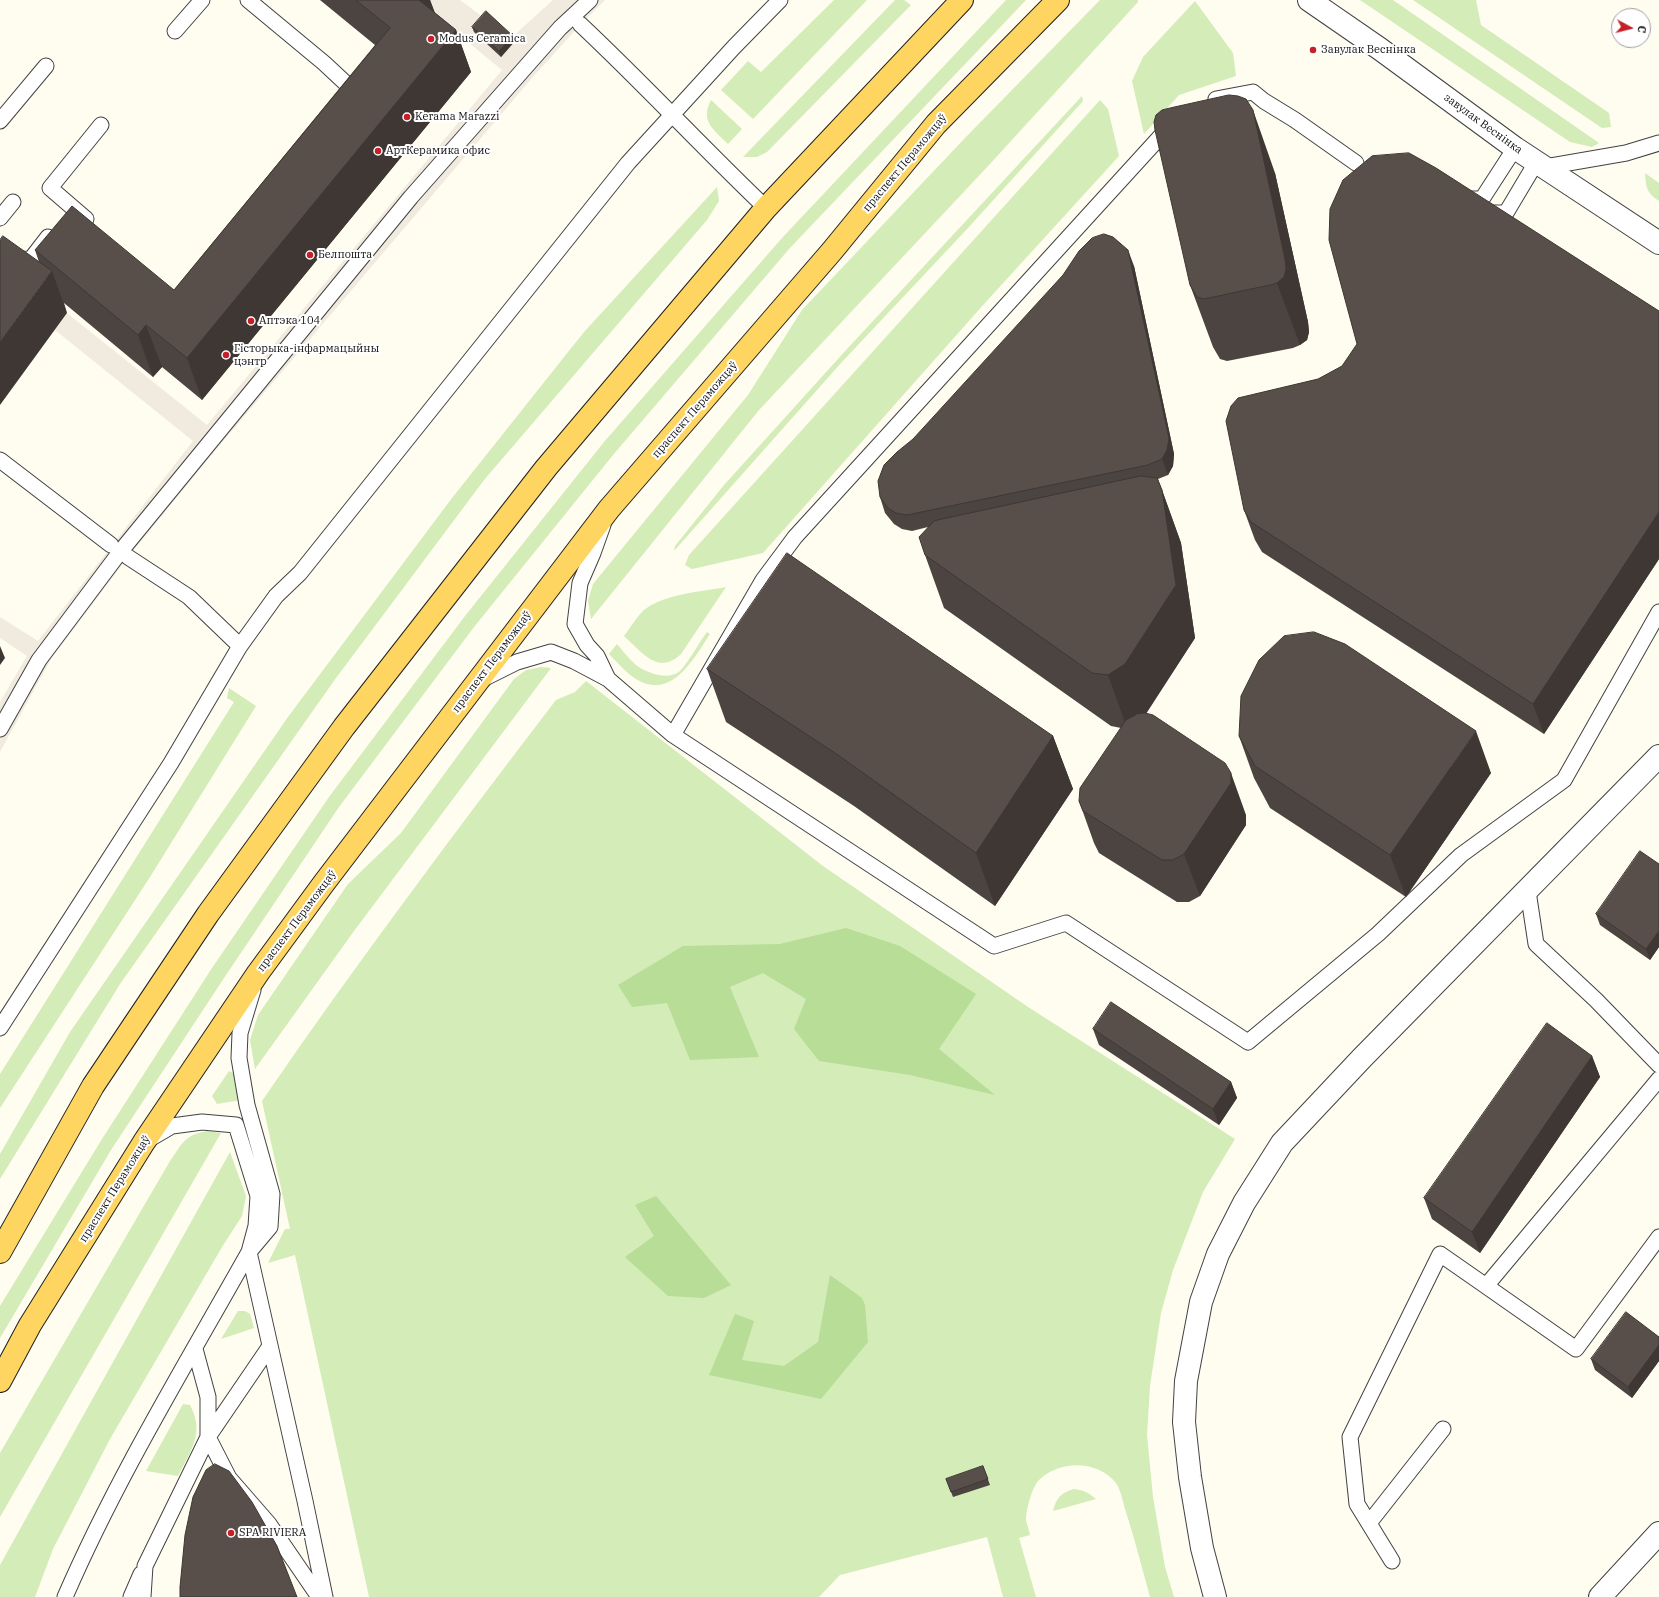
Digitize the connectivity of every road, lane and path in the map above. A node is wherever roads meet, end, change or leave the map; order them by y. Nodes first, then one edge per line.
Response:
1 (202, 0) edge
2 (248, 0) edge
3 (590, 0) edge
4 (780, 0) edge
5 (962, 0) edge
6 (1058, 0) edge
7 (1309, 0) edge
8 (580, 24) dead end
9 (175, 31) dead end
10 (46, 66) dead end
11 (1199, 102) edge
12 (342, 104) edge
13 (671, 114) junction
14 (1180, 116) edge
15 (0, 121) edge
16 (101, 125) dead end
17 (1659, 143) edge
18 (1515, 148) junction
19 (1356, 163) dead end
20 (1541, 164) junction
21 (1447, 198) edge
22 (13, 202) dead end
23 (766, 208) junction
24 (1470, 213) edge
25 (65, 217) junction
26 (0, 218) edge
27 (99, 230) edge
28 (1659, 243) edge
29 (0, 260) edge
30 (0, 460) edge
31 (609, 509) junction
32 (112, 545) dead end
33 (128, 557) dead end
34 (1659, 612) edge
35 (240, 646) junction
36 (608, 679) junction
37 (476, 683) junction
38 (0, 729) edge
39 (673, 735) junction
40 (1659, 756) edge
41 (1528, 890) junction
42 (258, 973) junction
43 (0, 1028) edge
44 (1659, 1065) edge
45 (1659, 1079) edge
46 (144, 1142) junction
47 (1659, 1237) edge
48 (0, 1252) edge
49 (249, 1252) junction
50 (1486, 1286) junction
51 (270, 1346) junction
52 (195, 1348) junction
53 (0, 1381) edge
54 (1443, 1429) dead end
55 (208, 1437) junction
56 (1369, 1523) junction
57 (1659, 1533) edge
58 (1392, 1561) dead end
59 (145, 1566) junction
60 (64, 1597) edge
61 (131, 1597) edge
62 (143, 1597) edge
63 (319, 1597) edge
64 (325, 1597) edge
65 (1215, 1597) edge
66 (1600, 1597) edge

1 - 9 lane
2 - 12 lane
3 - 38 lane
4 - 13 lane
5 - 23 main road
6 - 31 main road, праспект Пераможцаў
7 - 18 street, завулак Веснінка
8 - 13 lane
10 - 15 lane
11 - 19 lane
13 - 23 lane
13 - 35 lane
14 - 39 lane
16 - 25 lane
17 - 20 lane
18 - 20 street, завулак Веснінка
18 - 21 lane
20 - 24 lane
20 - 28 street, завулак Веснінка
22 - 26 lane
23 - 48 main road
25 - 27 lane
25 - 29 lane
30 - 32 lane
31 - 36 lane
31 - 37 main road, праспект Пераможцаў
33 - 35 lane
34 - 39 lane
35 - 43 lane
36 - 37 lane
36 - 39 lane
37 - 42 main road, праспект Пераможцаў
40 - 41 street
41 - 44 lane
41 - 65 street
42 - 46 main road, праспект Пераможцаў
42 - 49 lane
45 - 50 lane
46 - 49 lane
46 - 53 main road, праспект Пераможцаў
47 - 50 lane
49 - 51 lane
49 - 52 lane
50 - 56 lane
51 - 55 lane
51 - 64 lane
52 - 55 lane
52 - 60 lane
54 - 56 lane
55 - 59 lane
55 - 63 lane
56 - 58 lane
57 - 66 street
59 - 61 lane
59 - 62 lane

